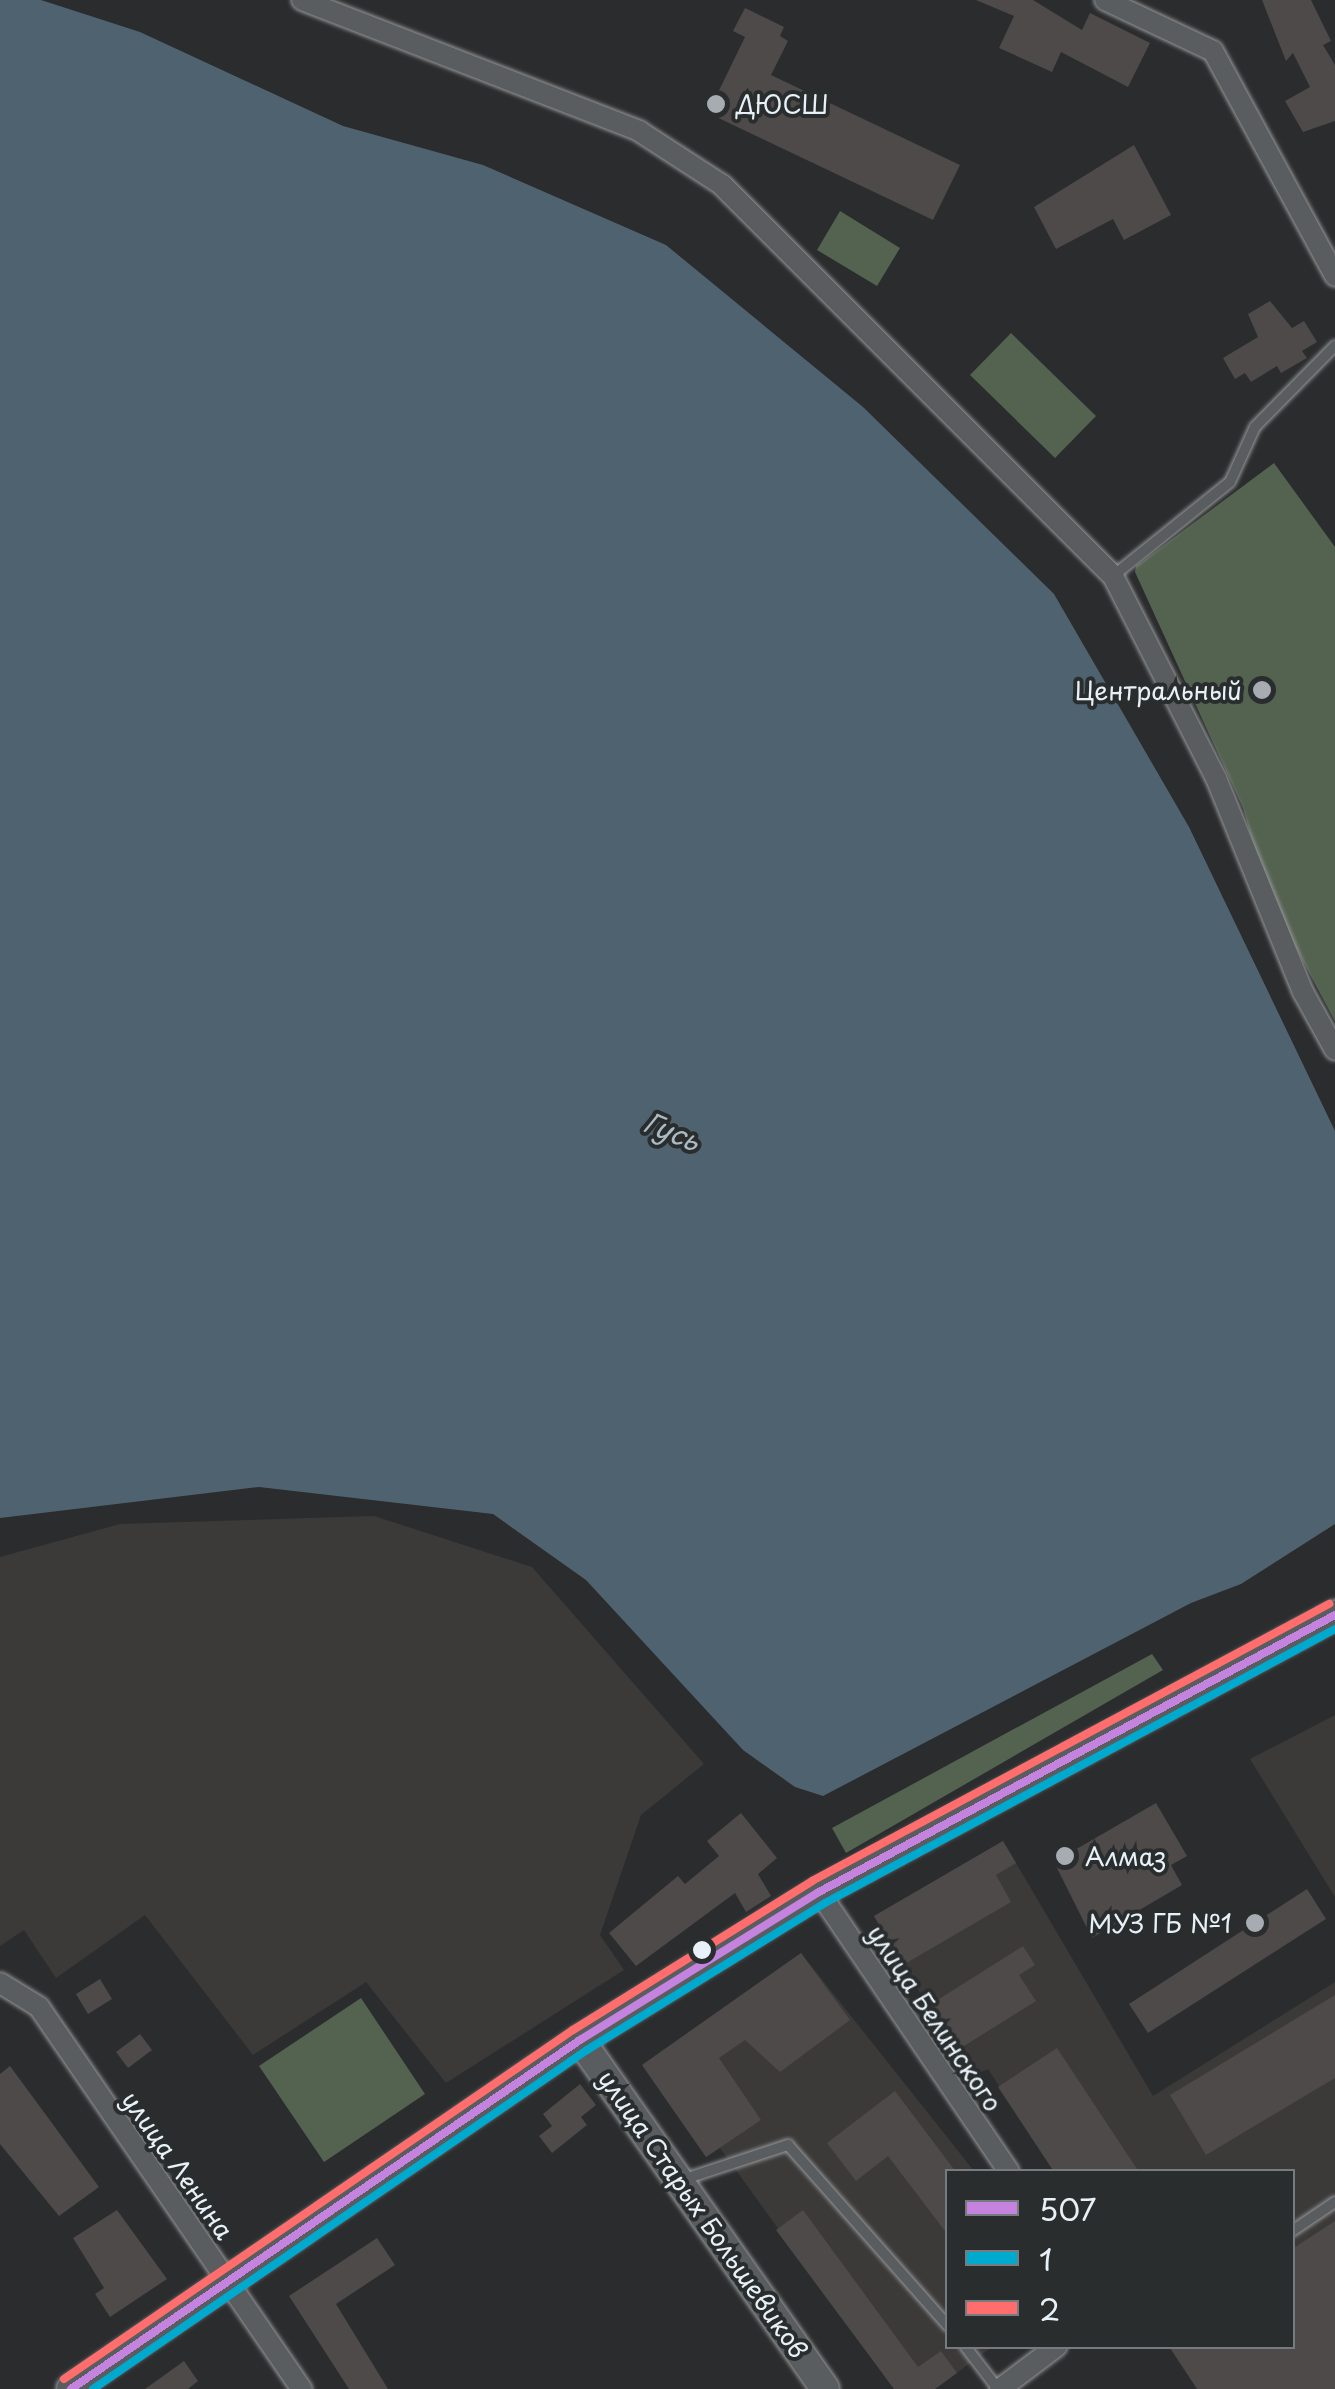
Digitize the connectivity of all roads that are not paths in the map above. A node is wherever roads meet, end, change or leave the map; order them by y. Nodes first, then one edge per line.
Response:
1 (302, 0) edge
2 (1104, 0) edge
3 (1335, 276) edge
4 (1335, 346) edge
5 (1113, 576) junction
6 (1335, 1050) edge
7 (1335, 1614) edge
8 (819, 1892) junction
9 (0, 1983) edge
10 (580, 2040) junction
11 (1007, 2169) edge
12 (682, 2180) junction
13 (1335, 2202) edge
14 (1295, 2228) edge
15 (227, 2278) junction
16 (945, 2323) edge
17 (967, 2349) edge
18 (1053, 2349) edge
19 (71, 2389) edge
20 (302, 2389) edge
21 (825, 2389) edge
22 (999, 2389) edge

1 - 5 street
2 - 3 street
4 - 5 lane
5 - 6 street
7 - 8 main road
8 - 10 main road
8 - 11 street, улица Белинского
9 - 15 street, улица Ленина
10 - 12 main road, улица Старых Большевиков
10 - 15 main road
12 - 16 lane
12 - 21 main road, улица Старых Большевиков
13 - 14 lane
15 - 19 main road
15 - 20 street, улица Ленина
17 - 22 lane
18 - 22 street

